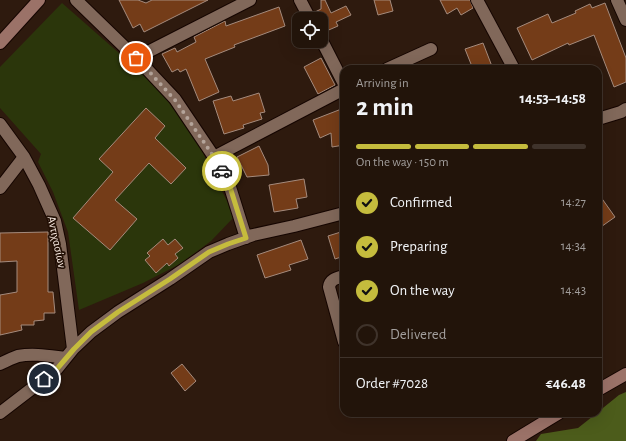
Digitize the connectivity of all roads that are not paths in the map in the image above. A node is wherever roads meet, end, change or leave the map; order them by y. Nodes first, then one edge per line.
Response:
1 (39, 0) edge
2 (76, 0) edge
3 (250, 0) edge
4 (300, 0) edge
5 (477, 0) edge
6 (617, 0) edge
7 (306, 12) edge
8 (626, 20) edge
9 (0, 43) edge
10 (326, 48) edge
11 (431, 49) dead end
12 (136, 58) junction
13 (396, 65) edge
14 (512, 65) edge
15 (340, 76) edge
16 (340, 91) edge
17 (626, 109) edge
18 (602, 118) edge
19 (0, 124) edge
20 (24, 157) junction
21 (214, 157) junction
22 (0, 188) edge
23 (340, 214) edge
24 (246, 238) junction
25 (340, 277) edge
26 (340, 327) edge
27 (74, 349) junction
28 (65, 358) junction
29 (0, 364) edge
30 (626, 374) edge
31 (602, 388) edge
32 (0, 413) edge
33 (552, 417) edge
34 (513, 441) edge

1 - 9 street
2 - 12 street
3 - 12 street
4 - 7 street
5 - 14 street
6 - 8 street
10 - 15 street
11 - 13 street
12 - 21 street
16 - 21 street
17 - 18 street
19 - 20 street, Αντιχασίων
20 - 22 street
20 - 27 street, Αντιχασίων
21 - 24 street
23 - 24 street
24 - 27 street
25 - 26 street
27 - 28 street
28 - 29 street
28 - 32 street
30 - 31 street
33 - 34 street

